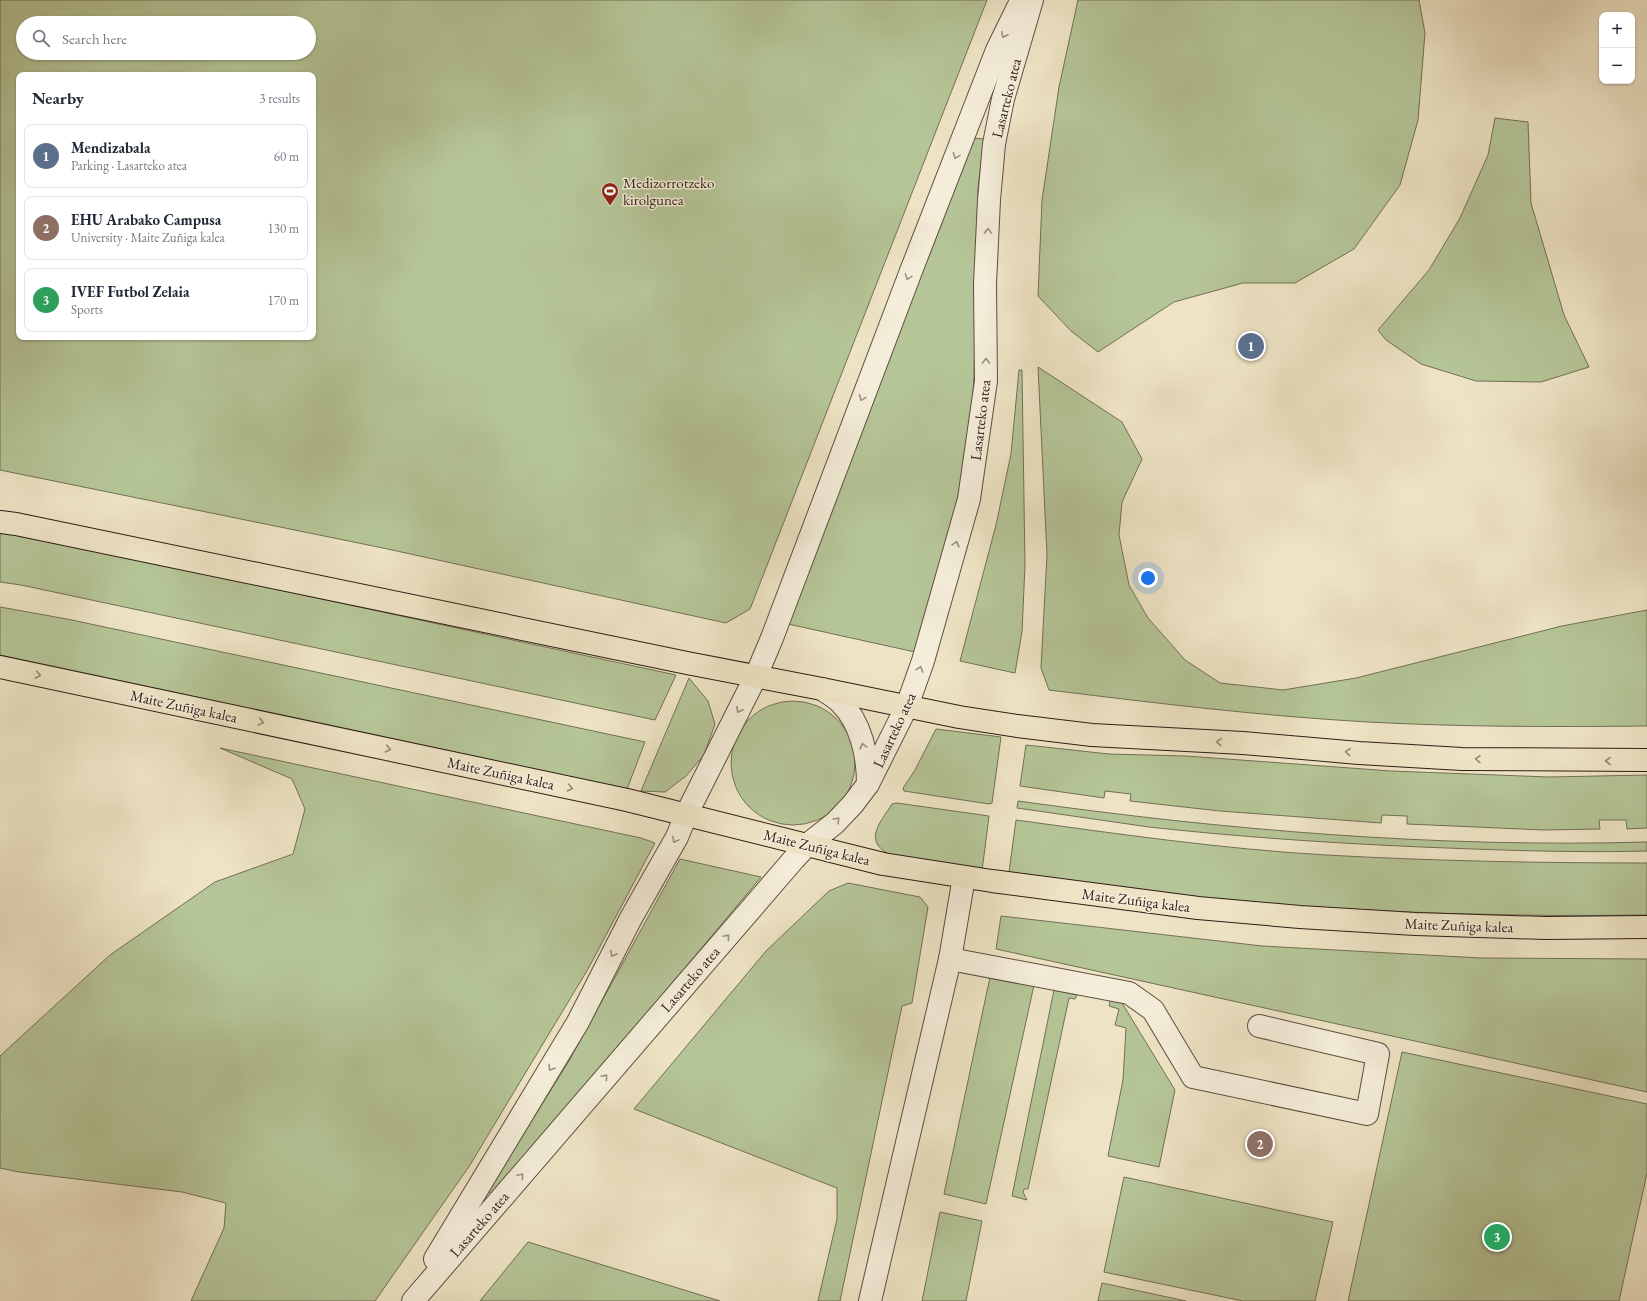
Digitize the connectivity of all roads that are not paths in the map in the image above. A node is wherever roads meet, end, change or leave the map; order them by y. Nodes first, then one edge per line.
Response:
1 (1021, 0) edge
2 (1032, 0) edge
3 (0, 522) edge
4 (0, 667) edge
5 (756, 676) junction
6 (822, 689) junction
7 (907, 706) junction
8 (1647, 760) edge
9 (868, 784) junction
10 (686, 816) junction
11 (807, 844) junction
12 (964, 877) junction
13 (1647, 927) edge
14 (950, 959) junction
15 (1259, 1026) dead end
16 (412, 1301) edge
17 (870, 1301) edge

1 -> 5 street, Lasarteko atea
7 -> 2 street, Lasarteko atea
3 - 5 main road
4 -> 10 main road, Maite Zuñiga kalea
5 - 6 main road
5 -> 10 street, Lasarteko atea
6 - 7 main road
9 -> 6 street
8 -> 7 main road
7 - 9 street, Lasarteko atea
11 -> 9 street, Lasarteko atea
10 - 11 main road, Maite Zuñiga kalea
10 -> 16 street, Lasarteko atea
11 - 12 main road, Maite Zuñiga kalea
16 -> 11 street, Lasarteko atea
12 - 13 main road, Maite Zuñiga kalea
12 - 14 street
14 - 15 street
14 - 17 street

